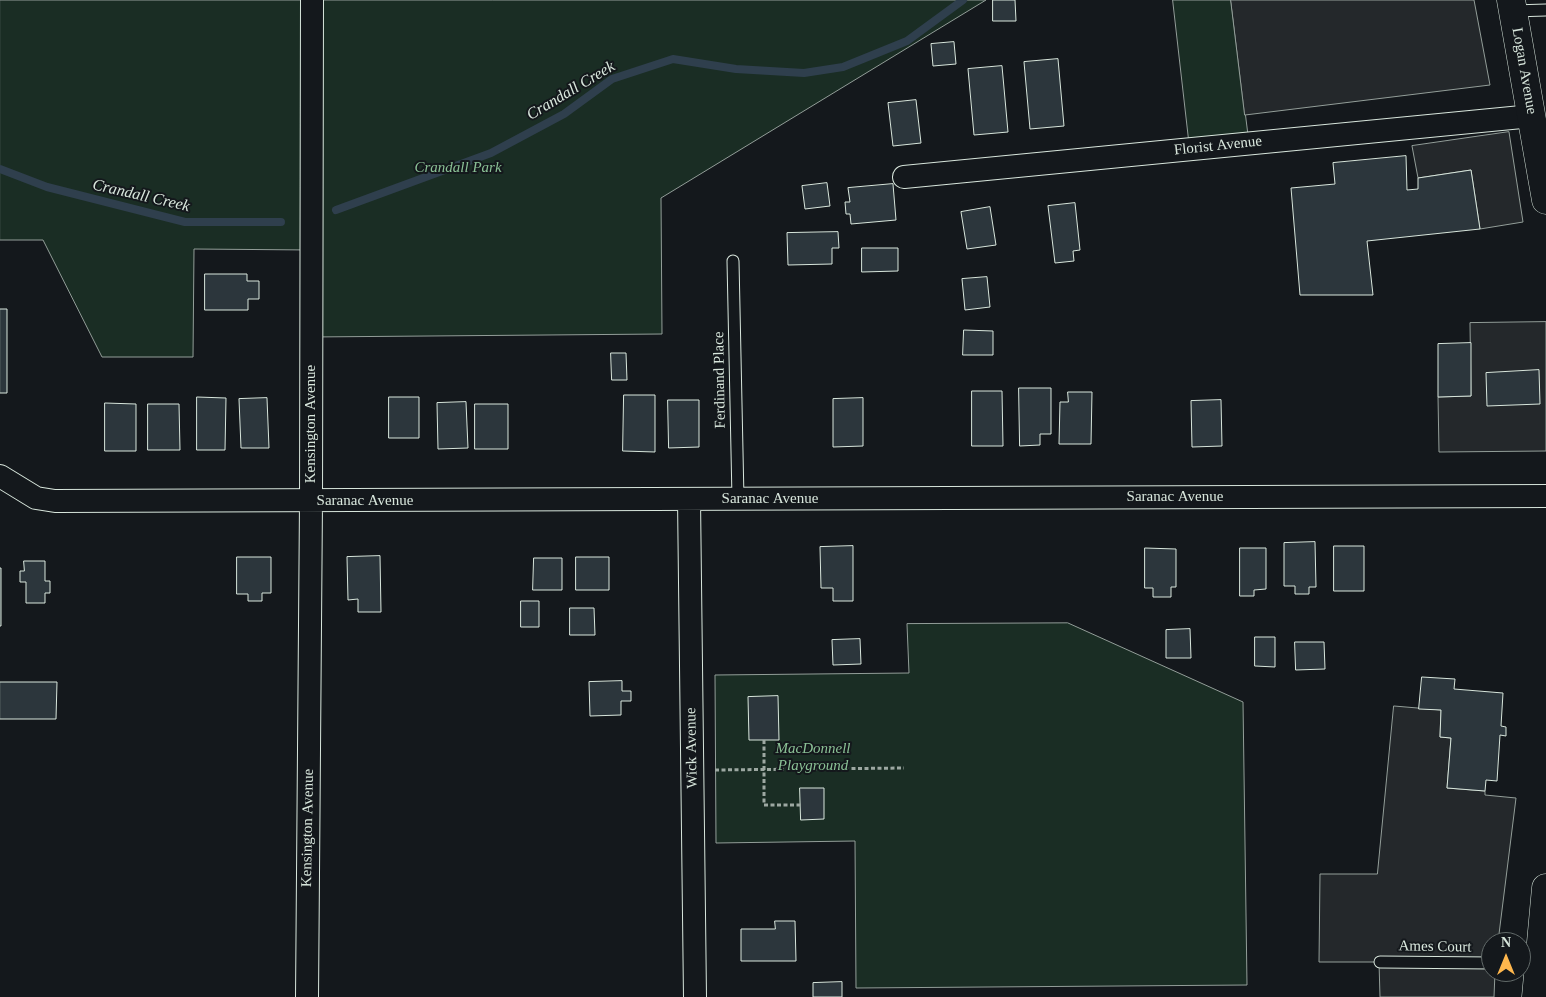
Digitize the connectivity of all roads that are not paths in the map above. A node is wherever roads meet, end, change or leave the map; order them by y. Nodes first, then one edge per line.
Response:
1 (312, 0) edge
2 (1512, 5) edge
3 (1546, 10) edge
4 (1532, 116) junction
5 (904, 177) dead end
6 (1546, 200) edge
7 (733, 261) dead end
8 (0, 476) edge
9 (1546, 496) edge
10 (689, 499) junction
11 (738, 499) junction
12 (311, 501) junction
13 (1546, 888) edge
14 (1380, 962) dead end
15 (1481, 963) edge
16 (307, 997) edge
17 (694, 997) edge
18 (1536, 997) edge

1 - 12 street, Kensington Avenue
2 - 3 lane
2 - 4 street, Logan Avenue
4 - 5 street, Florist Avenue
4 - 6 street, Logan Avenue
7 - 11 lane, Ferdinand Place
8 - 12 street, Saranac Avenue
9 - 11 street, Saranac Avenue
10 - 11 street, Saranac Avenue
10 - 12 street, Saranac Avenue
10 - 17 street, Wick Avenue
12 - 16 street, Kensington Avenue
13 - 18 street
14 - 15 lane, Ames Court

